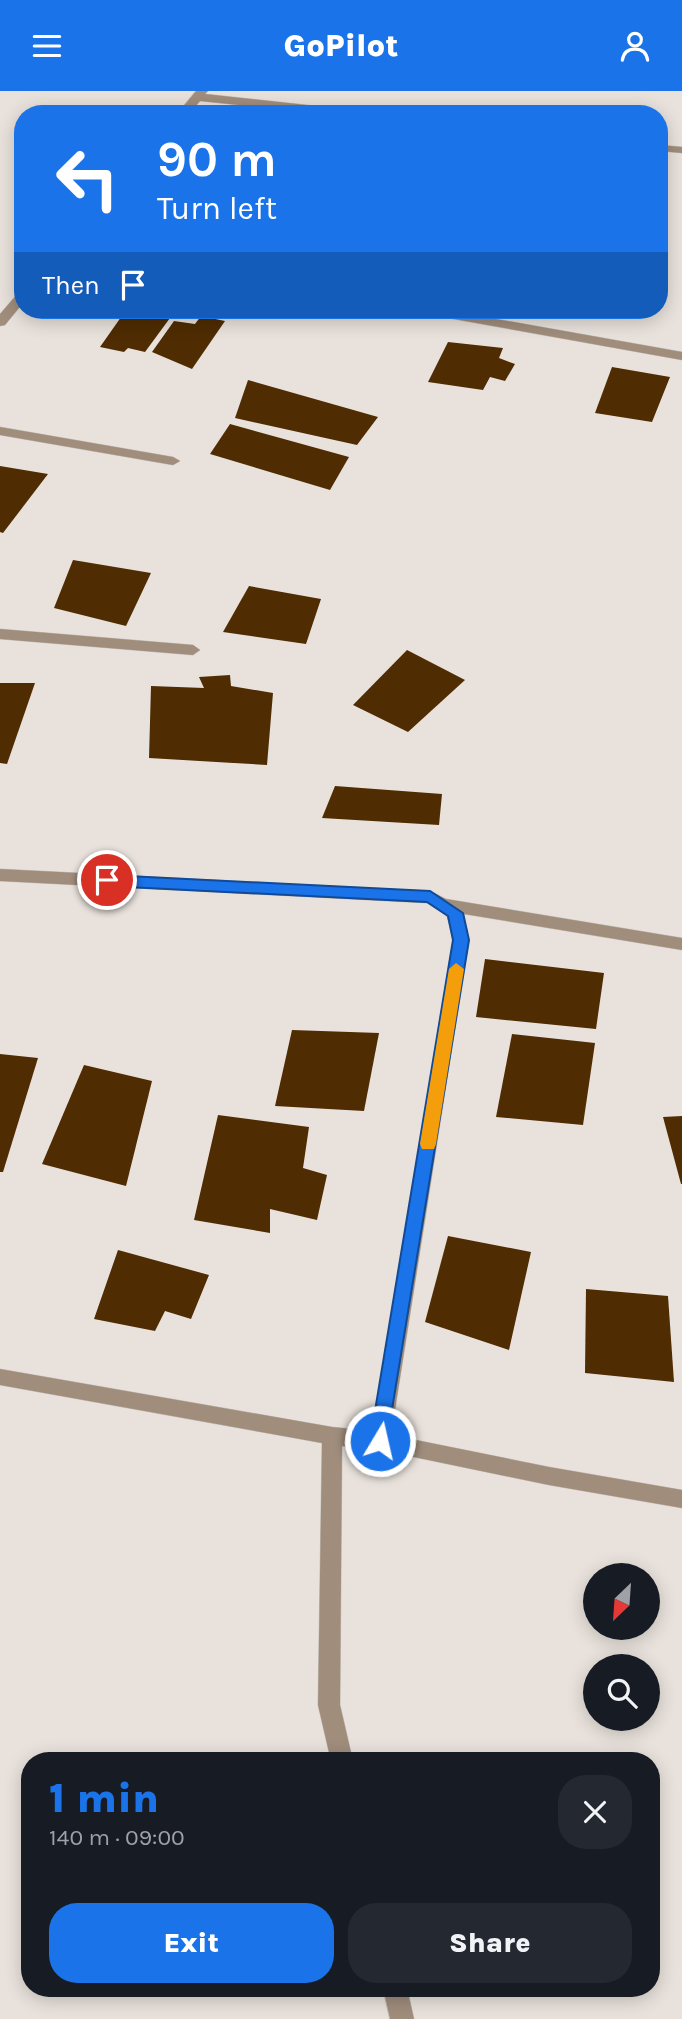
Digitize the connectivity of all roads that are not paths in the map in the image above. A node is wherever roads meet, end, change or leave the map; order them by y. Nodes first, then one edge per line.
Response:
1 (200, 94) edge
2 (289, 105) edge
3 (14, 306) edge
4 (476, 319) edge
5 (0, 322) edge
6 (682, 356) edge
7 (0, 431) edge
8 (173, 461) dead end
9 (0, 634) edge
10 (193, 650) dead end
11 (0, 875) edge
12 (442, 904) junction
13 (682, 944) edge
14 (0, 1377) edge
15 (332, 1436) junction
16 (380, 1441) junction
17 (682, 1499) edge
18 (340, 1752) edge
19 (397, 1997) edge
20 (402, 2019) edge

1 - 2 street
3 - 5 street
4 - 6 street
7 - 8 street
9 - 10 street
11 - 12 street
12 - 13 street
12 - 16 street
14 - 15 street
15 - 16 street
15 - 18 street
16 - 17 street
19 - 20 street

